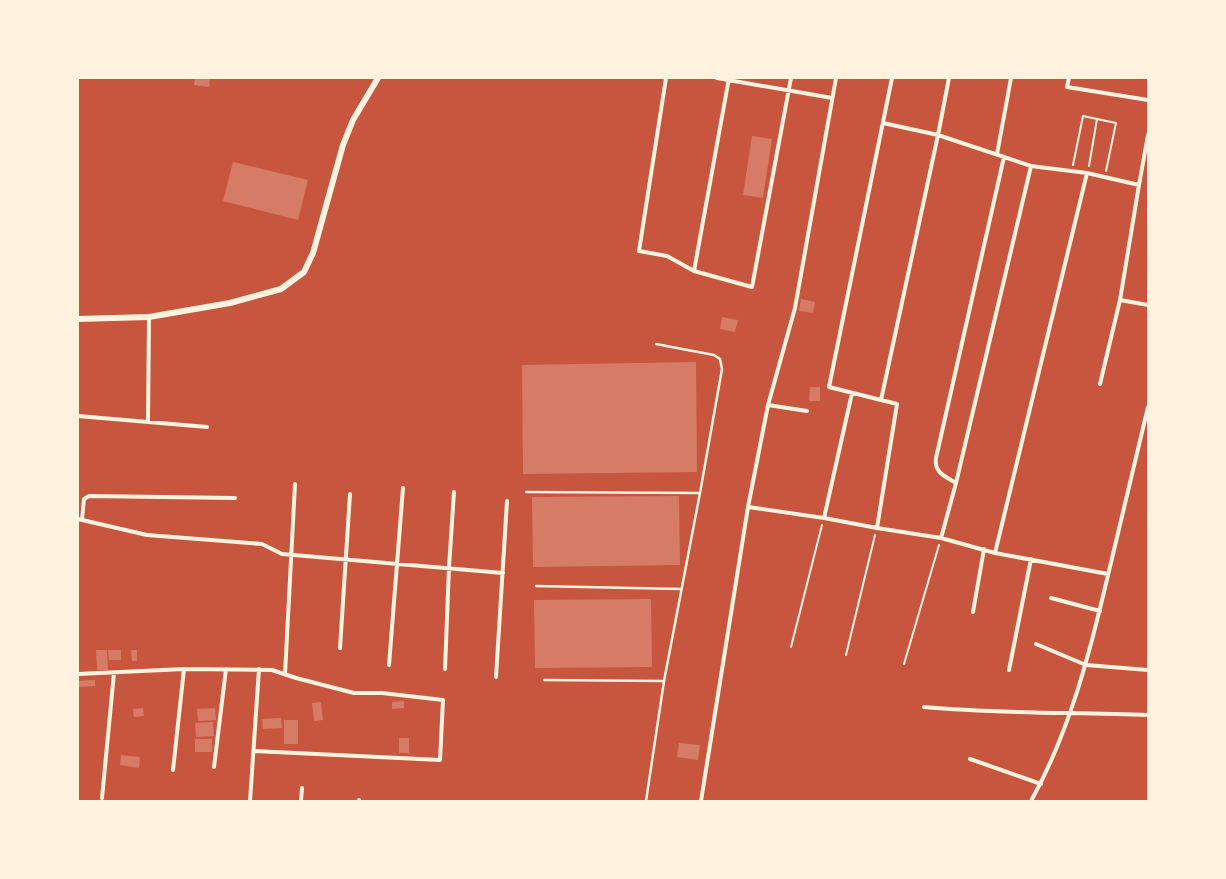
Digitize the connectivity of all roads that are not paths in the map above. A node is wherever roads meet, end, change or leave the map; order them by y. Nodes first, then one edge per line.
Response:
1 (378, 78) edge
2 (666, 78) edge
3 (717, 78) edge
4 (791, 78) edge
5 (836, 78) edge
6 (892, 78) edge
7 (949, 78) edge
8 (1011, 78) edge
9 (1069, 78) edge
10 (729, 79) edge
11 (789, 91) junction
12 (832, 98) junction
13 (1148, 100) edge
14 (884, 123) junction
15 (938, 135) junction
16 (1148, 135) edge
17 (997, 154) junction
18 (1004, 157) junction
19 (1031, 166) junction
20 (1088, 173) junction
21 (1139, 185) junction
22 (694, 271) junction
23 (1120, 300) junction
24 (1148, 305) edge
25 (149, 317) junction
26 (78, 320) edge
27 (656, 344) dead end
28 (1100, 384) dead end
29 (852, 393) junction
30 (882, 400) junction
31 (768, 404) junction
32 (1148, 407) edge
33 (807, 411) dead end
34 (78, 416) edge
35 (148, 421) junction
36 (207, 427) dead end
37 (956, 483) junction
38 (295, 484) dead end
39 (403, 488) dead end
40 (454, 492) dead end
41 (526, 492) dead end
42 (700, 493) junction
43 (350, 494) dead end
44 (235, 498) dead end
45 (507, 501) dead end
46 (748, 507) junction
47 (824, 518) junction
48 (80, 519) edge
49 (877, 528) junction
50 (940, 538) junction
51 (984, 550) junction
52 (995, 552) junction
53 (291, 555) junction
54 (347, 559) junction
55 (1031, 559) junction
56 (396, 563) junction
57 (449, 567) junction
58 (503, 573) junction
59 (1108, 574) junction
60 (536, 586) dead end
61 (681, 589) junction
62 (1051, 598) dead end
63 (1100, 611) junction
64 (973, 612) dead end
65 (1036, 644) dead end
66 (340, 648) dead end
67 (389, 665) dead end
68 (1086, 665) junction
69 (184, 669) junction
70 (226, 669) junction
71 (259, 669) junction
72 (445, 669) dead end
73 (1010, 670) dead end
74 (1148, 670) edge
75 (114, 673) junction
76 (78, 674) edge
77 (285, 674) junction
78 (496, 677) dead end
79 (544, 680) dead end
80 (664, 681) junction
81 (924, 707) dead end
82 (1070, 712) junction
83 (1148, 715) edge
84 (254, 751) junction
85 (970, 759) dead end
86 (214, 767) dead end
87 (173, 770) dead end
88 (1041, 784) junction
89 (302, 788) dead end
90 (102, 798) dead end
91 (250, 801) edge
92 (301, 801) edge
93 (646, 801) edge
94 (701, 801) edge
95 (1031, 801) edge

1 - 25 street
2 - 22 street
3 - 10 street
4 - 11 street
5 - 12 street
6 - 14 street
7 - 15 street
8 - 17 street
9 - 13 street
10 - 11 street
10 - 22 street
11 - 12 street
11 - 22 street
12 - 31 street
14 - 15 street
14 - 29 street
15 - 17 street
15 - 30 street
16 - 21 street
17 - 18 street
18 - 19 street
18 - 37 street
19 - 20 street
19 - 37 street
20 - 21 street
20 - 52 street
21 - 23 street
23 - 24 street
23 - 28 street
25 - 26 street
25 - 35 street
27 - 42 lane
29 - 30 street
29 - 47 street
30 - 49 street
31 - 33 street
31 - 46 street
32 - 59 street
34 - 35 street
35 - 36 street
37 - 50 street
38 - 53 street
39 - 56 street
40 - 57 street
41 - 42 lane
42 - 61 lane
43 - 54 street
44 - 48 street
45 - 58 street
46 - 47 street
46 - 94 street
47 - 49 street
48 - 53 street
49 - 50 street
50 - 51 street
51 - 52 street
51 - 64 street
52 - 55 street
53 - 54 street
53 - 77 street
54 - 56 street
54 - 66 street
55 - 59 street
55 - 73 street
56 - 57 street
56 - 67 street
57 - 58 street
57 - 72 street
58 - 78 street
59 - 63 street
60 - 61 lane
61 - 80 lane
62 - 63 street
63 - 68 street
65 - 68 street
68 - 74 street
68 - 82 street
69 - 70 street
69 - 75 street
69 - 87 street
70 - 71 street
70 - 86 street
71 - 77 street
71 - 84 street
75 - 76 street
75 - 90 street
77 - 84 street
79 - 80 lane
80 - 93 lane
81 - 82 street
82 - 83 street
82 - 88 street
84 - 91 street
85 - 88 street
88 - 95 street
89 - 92 street

